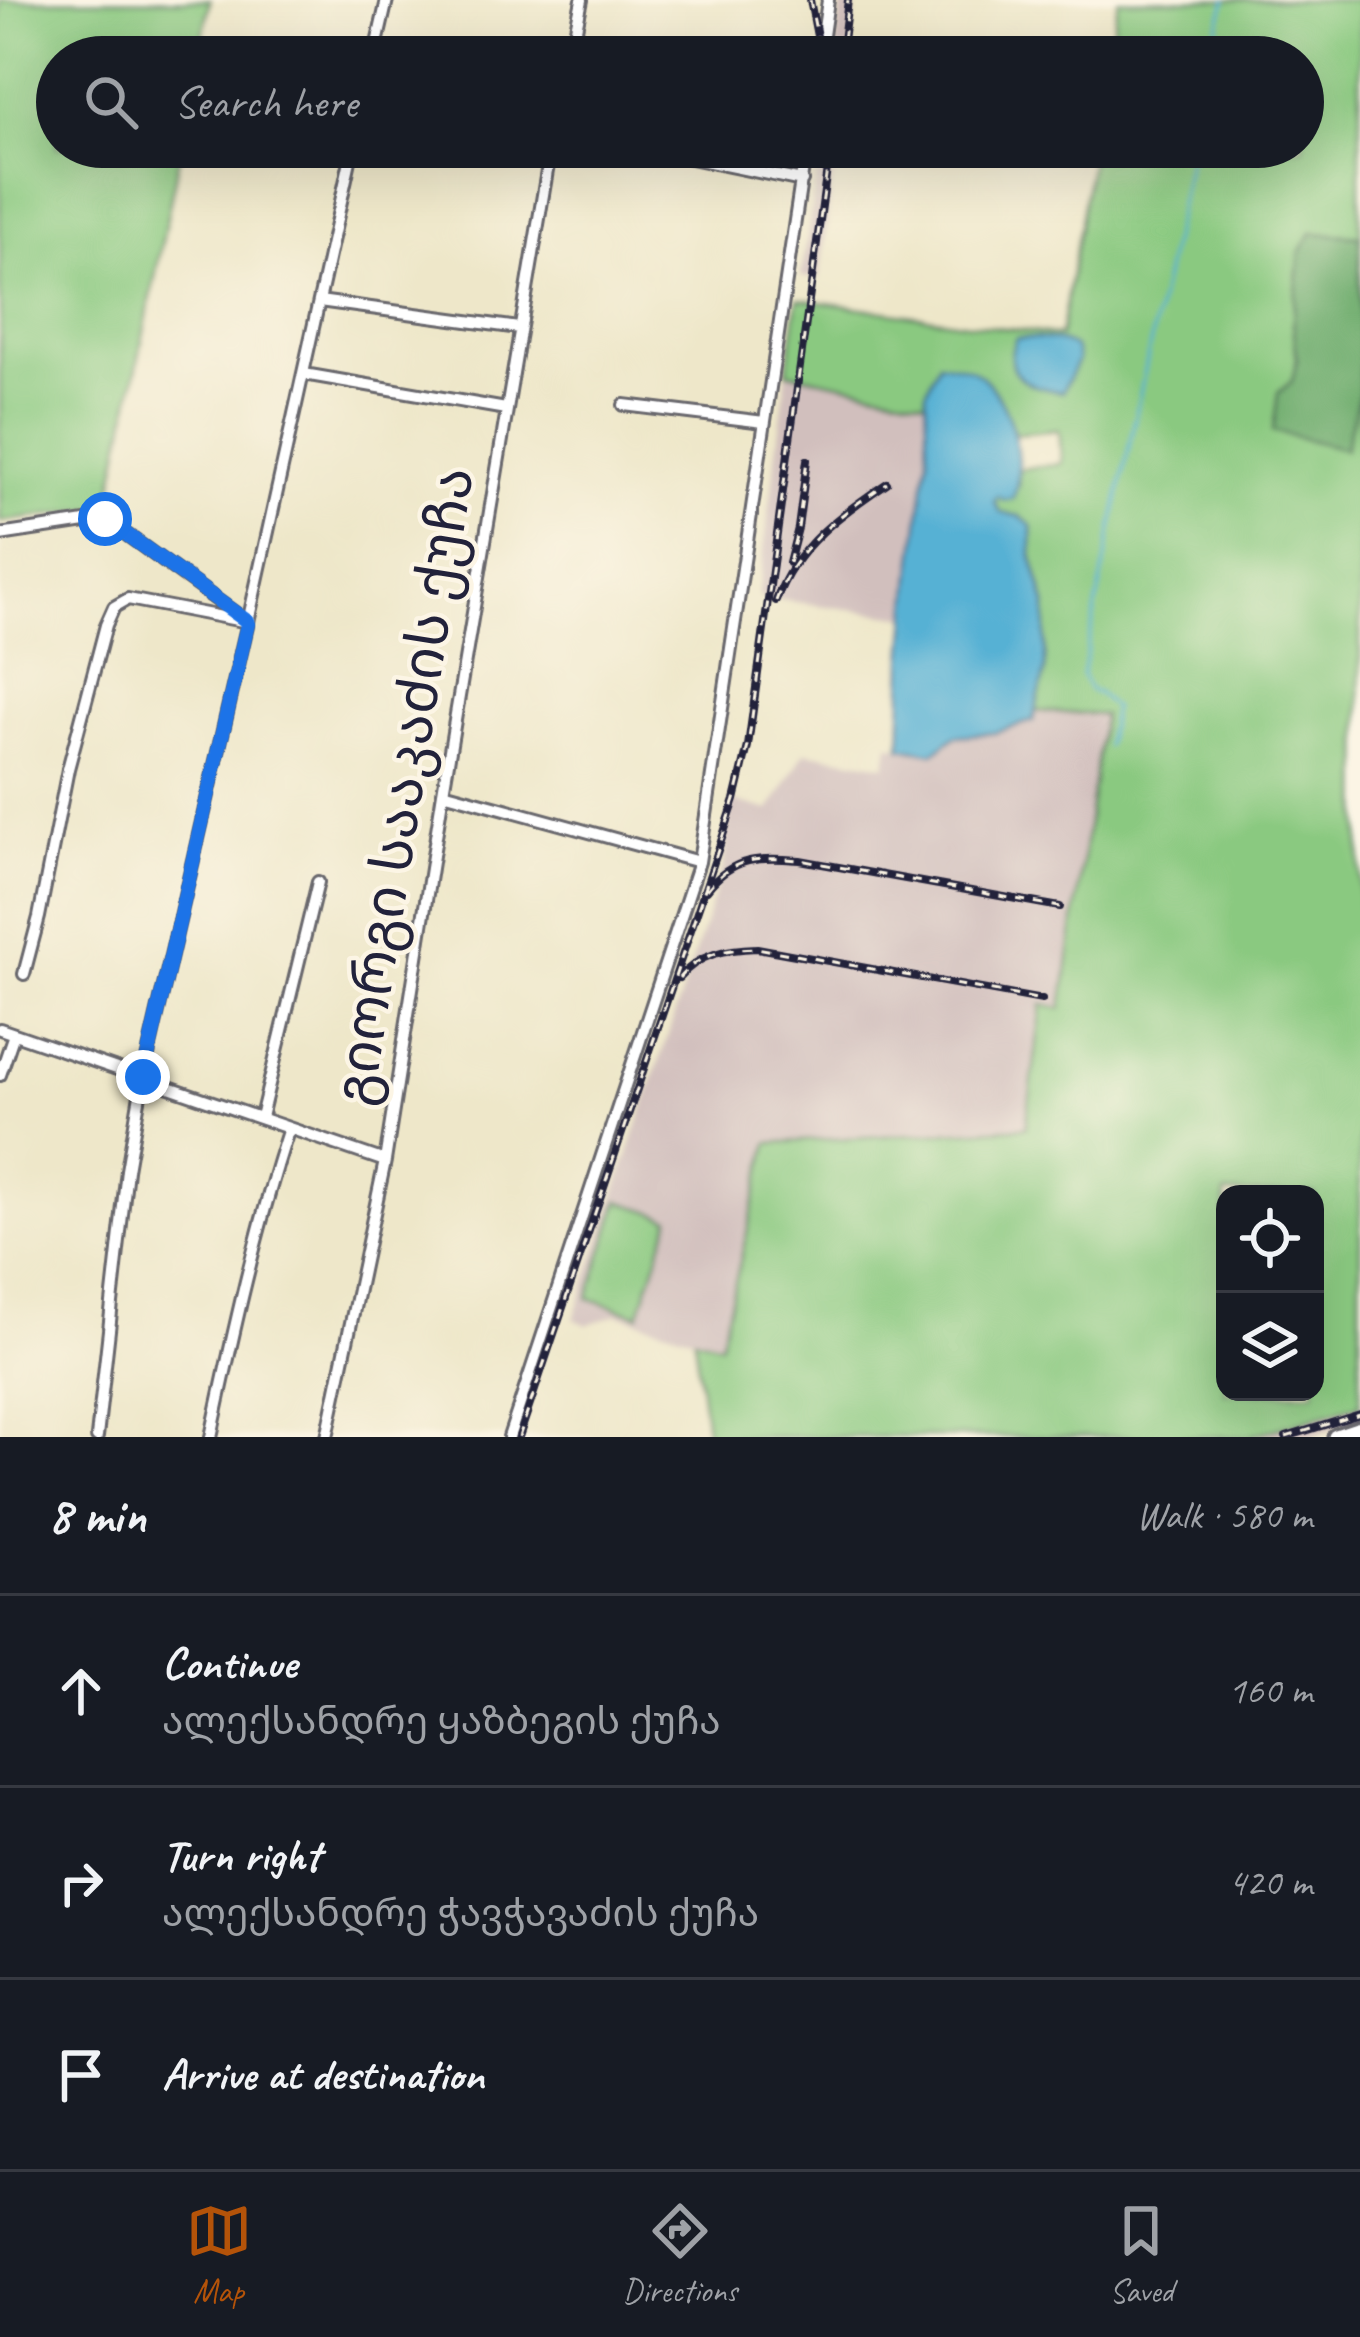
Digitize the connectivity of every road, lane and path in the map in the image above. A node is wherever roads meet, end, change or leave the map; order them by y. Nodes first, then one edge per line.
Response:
1 (387, 0) edge
2 (582, 0) edge
3 (828, 0) edge
4 (379, 36) edge
5 (574, 36) edge
6 (823, 36) edge
7 (348, 168) edge
8 (547, 168) edge
9 (739, 168) edge
10 (804, 168) edge
11 (802, 181) junction
12 (319, 301) junction
13 (520, 328) junction
14 (304, 374) junction
15 (624, 404) dead end
16 (506, 409) junction
17 (764, 422) junction
18 (0, 536) edge
19 (248, 622) junction
20 (443, 792) junction
21 (700, 862) junction
22 (318, 882) dead end
23 (24, 974) dead end
24 (0, 1029) edge
25 (14, 1034) junction
26 (0, 1075) edge
27 (143, 1077) junction
28 (261, 1117) junction
29 (290, 1128) junction
30 (385, 1161) junction
31 (1360, 1429) edge
32 (97, 1437) edge
33 (211, 1437) edge
34 (327, 1437) edge
35 (509, 1437) edge
36 (1336, 1437) edge

1 - 4 street
2 - 5 street
3 - 6 street
7 - 12 street
8 - 13 street, გიორგი სააკაძის ქუჩა
9 - 11 street
10 - 11 street
11 - 17 street
12 - 13 street
12 - 14 street
13 - 16 street, გიორგი სააკაძის ქუჩა
14 - 16 street
14 - 19 street
15 - 17 street
16 - 20 street, გიორგი სააკაძის ქუჩა
17 - 21 street
18 - 19 street
19 - 23 street
19 - 27 street
20 - 21 street
20 - 30 street, გიორგი სააკაძის ქუჩა
21 - 35 street
22 - 28 street
24 - 25 street
25 - 26 street
25 - 27 street
27 - 28 street
27 - 32 street
28 - 29 street
29 - 30 street
29 - 33 street
30 - 34 street, გიორგი სააკაძის ქუჩა
31 - 36 highway

